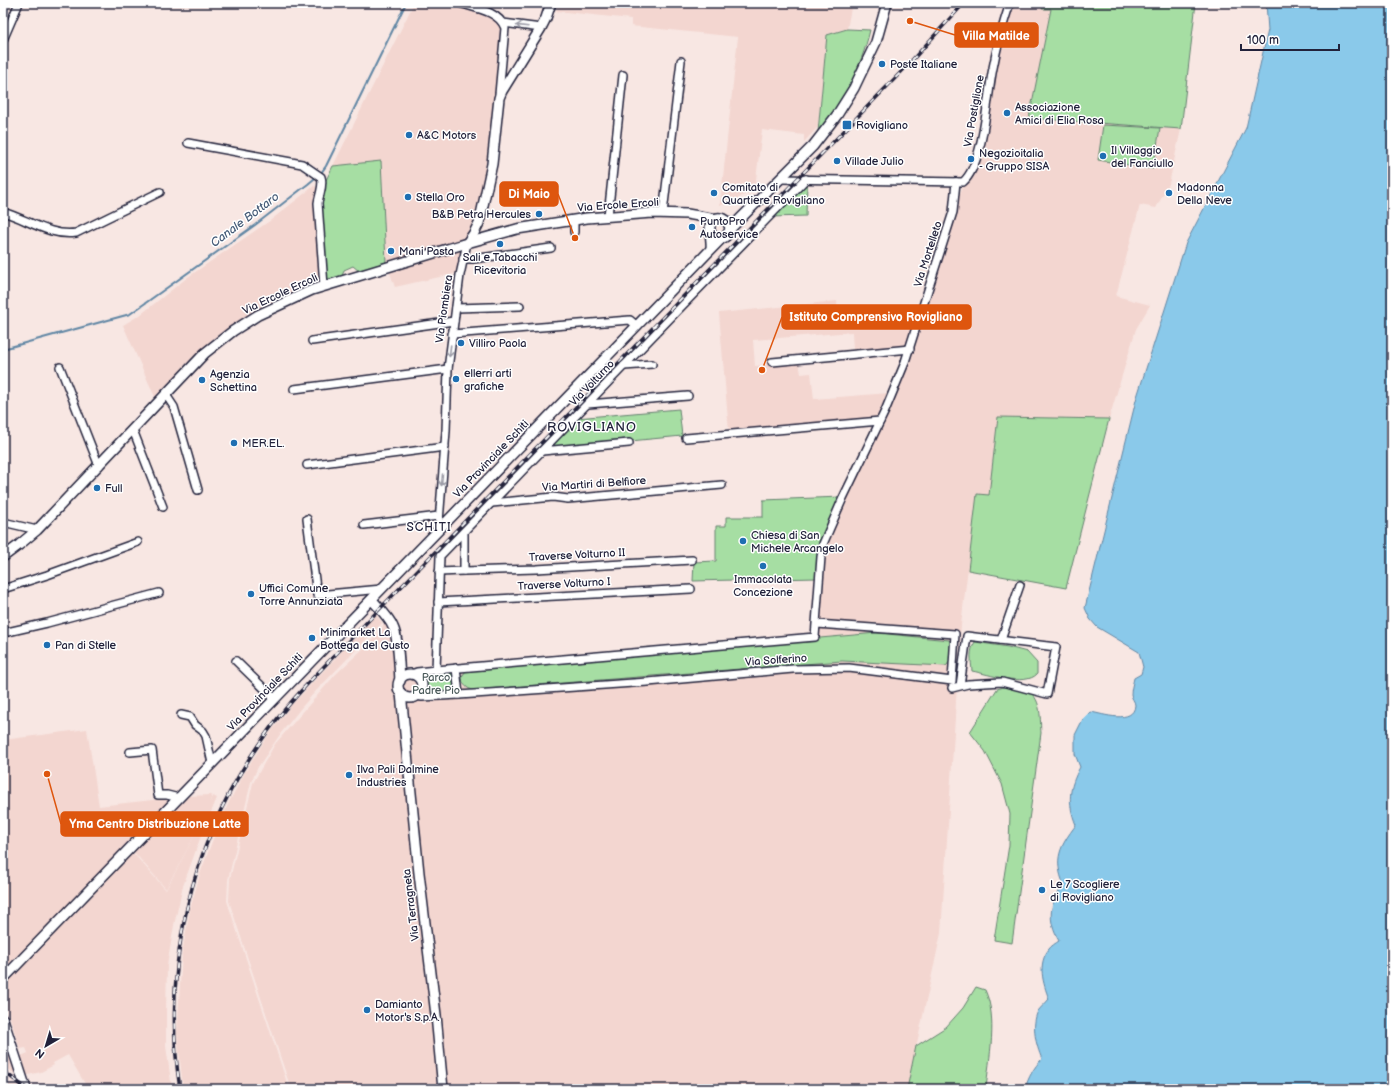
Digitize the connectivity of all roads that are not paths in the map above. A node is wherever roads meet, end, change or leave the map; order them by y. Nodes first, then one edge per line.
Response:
1 (19, 3) edge
2 (459, 3) edge
3 (551, 3) edge
4 (887, 3) edge
5 (1010, 3) edge
6 (503, 24) junction
7 (541, 28) junction
8 (3, 40) edge
9 (680, 61) dead end
10 (623, 75) dead end
11 (499, 98) junction
12 (188, 143) dead end
13 (781, 179) junction
14 (806, 179) junction
15 (956, 182) junction
16 (160, 192) dead end
17 (3, 212) edge
18 (663, 213) junction
19 (608, 216) junction
20 (700, 216) junction
21 (742, 217) junction
22 (716, 219) junction
23 (574, 220) junction
24 (726, 220) junction
25 (730, 229) junction
26 (574, 232) dead end
27 (710, 232) junction
28 (721, 239) junction
29 (467, 243) junction
30 (551, 248) dead end
31 (711, 248) junction
32 (463, 259) junction
33 (324, 286) junction
34 (520, 306) dead end
35 (456, 308) junction
36 (454, 321) junction
37 (637, 326) junction
38 (452, 334) junction
39 (312, 341) dead end
40 (910, 349) junction
41 (772, 362) dead end
42 (652, 364) dead end
43 (624, 366) junction
44 (60, 367) dead end
45 (448, 369) junction
46 (294, 389) dead end
47 (166, 395) junction
48 (688, 396) dead end
49 (588, 404) junction
50 (880, 421) junction
51 (133, 430) junction
52 (686, 438) dead end
53 (628, 443) dead end
54 (445, 447) junction
55 (542, 451) junction
56 (308, 465) dead end
57 (99, 466) junction
58 (722, 485) dead end
59 (198, 490) dead end
60 (492, 502) junction
61 (163, 507) dead end
62 (439, 516) junction
63 (307, 519) dead end
64 (3, 522) edge
65 (364, 526) dead end
66 (440, 529) junction
67 (37, 530) junction
68 (464, 532) junction
69 (138, 542) dead end
70 (3, 557) edge
71 (692, 560) dead end
72 (464, 571) junction
73 (439, 572) junction
74 (1020, 585) dead end
75 (3, 588) edge
76 (382, 589) junction
77 (691, 589) dead end
78 (159, 593) dead end
79 (372, 600) junction
80 (438, 602) junction
81 (817, 624) junction
82 (3, 632) edge
83 (816, 637) joint
84 (1000, 640) junction
85 (236, 661) dead end
86 (456, 668) junction
87 (436, 670) junction
88 (406, 676) junction
89 (960, 686) junction
90 (952, 688) dead end
91 (401, 693) junction
92 (459, 695) junction
93 (413, 697) junction
94 (275, 699) junction
95 (182, 715) dead end
96 (403, 718) junction
97 (130, 752) dead end
98 (212, 763) junction
99 (179, 798) junction
100 (3, 979) edge
101 (3, 1019) edge
102 (26, 1089) edge
103 (443, 1089) edge

1 - 8 street
2 - 6 street
3 - 7 street, Via Piombiera
4 - 13 street, Via Provinciale Schiti
5 - 15 street, Via Postiglione
7 -> 6 street
6 - 11 street, Via Piombiera
7 - 11 street, Via Piombiera
9 - 18 street
10 - 19 street
11 - 29 street, Via Piombiera
12 - 33 street
13 - 14 street
13 - 21 street, Via Provinciale Schiti
14 - 15 street
14 - 43 street, Via Volturno
15 - 40 street, Via Mortelleto
16 - 17 street
18 - 19 street, Via Ercole Ercoli
18 - 20 street, Via Ercole Ercoli
19 - 23 street, Via Ercole Ercoli
20 - 22 street, Via Ercole Ercoli
20 - 27 street
21 - 24 street
21 - 25 street, Via Provinciale Schiti
22 - 24 street
22 - 27 street
23 - 26 street
23 - 29 street, Via Ercole Ercoli
24 - 25 street
25 - 28 street, Via Provinciale Schiti
27 - 28 street
27 - 31 street
28 - 31 street, Via Provinciale Schiti
29 - 32 street, Via Piombiera
29 - 33 street, Via Ercole Ercoli
30 - 32 street
31 - 37 street, Via Provinciale Schiti
32 - 35 street, Via Piombiera
33 - 47 street, Via Ercole Ercoli
34 - 35 street
35 - 36 street, Via Piombiera
36 - 38 street, Via Piombiera
36 - 39 street
37 - 38 street
37 - 66 street, Via Provinciale Schiti
38 -> 45 street, Via Piombiera
40 - 41 street
40 - 50 street, Via Mortelleto
42 - 43 street
43 - 49 street, Via Volturno
44 - 57 street
45 - 46 street
45 - 54 street, Via Piombiera
47 - 51 street, Via Ercole Ercoli
47 - 59 street
48 - 49 street
49 - 55 street, Via Volturno
50 - 52 street
50 - 81 street, Via Mortelleto
51 - 57 street, Via Ercole Ercoli
51 - 61 street
53 - 55 street
54 - 56 street
54 -> 62 street, Via Piombiera
55 - 60 street, Via Volturno
57 - 67 street, Via Ercole Ercoli
58 - 60 street, Via Martiri di Belfiore
60 - 68 street, Via Volturno
62 - 65 street
62 - 66 street, Via Piombiera
63 - 76 street
64 - 67 street
66 - 76 street, Via Provinciale Schiti
67 - 70 street, Via Ercole Ercoli
68 - 72 street
68 - 73 street, Via Volturno
69 - 75 street
71 - 72 street, Traverse Volturno II
72 - 73 street, Traverse Volturno II
73 - 80 street, Via Volturno
74 - 84 street
76 - 79 street, Via Provinciale Schiti
77 - 80 street, Traverse Volturno I
78 - 82 street
79 - 88 street
79 - 94 street, Via Provinciale Schiti
80 - 87 street, Via Volturno
81 - 83 street, Via Mortelleto
81 - 92 street, Via Solferino
83 - 86 street, Via Solferino
84 - 89 street
84 - 89 street
85 - 94 street
86 - 87 street, Via Solferino
86 - 92 street
87 - 88 street, Via Solferino
88 - 91 street
88 - 93 street
89 - 90 street
91 - 93 street
91 - 96 street, Via Terragneta
92 - 93 street, Via Solferino
93 - 96 street
94 - 98 street, Via Provinciale Schiti
95 - 98 street
96 - 103 street, Via Terragneta
97 - 99 street
98 - 99 street, Via Provinciale Schiti
99 - 100 street, Via Provinciale Schiti
101 - 102 street

